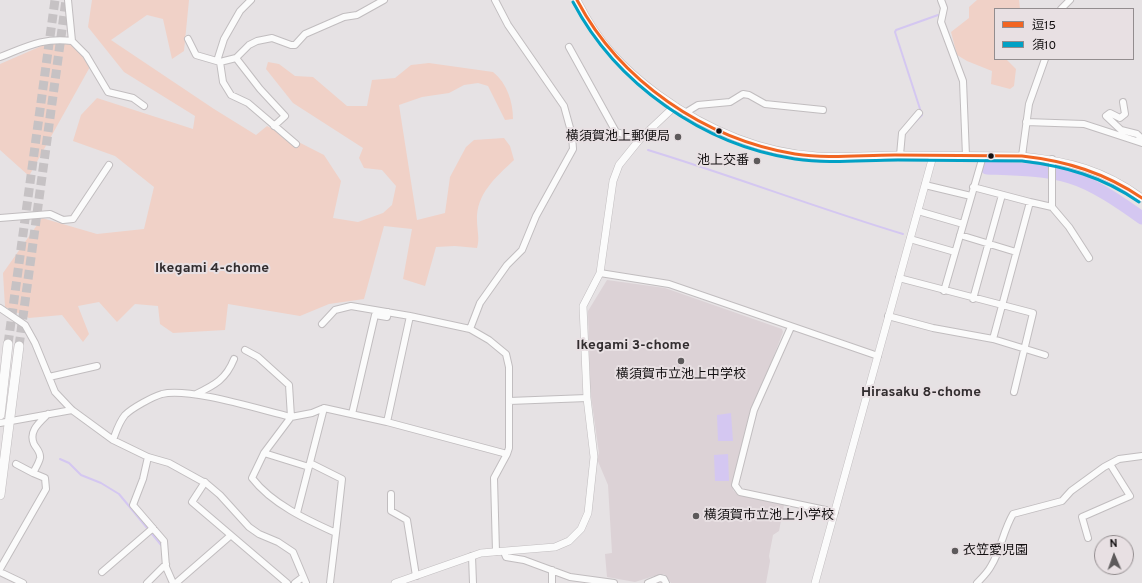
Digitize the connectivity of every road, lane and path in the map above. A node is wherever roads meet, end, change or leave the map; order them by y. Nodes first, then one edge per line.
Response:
1 (68, 0) edge
2 (251, 0) edge
3 (384, 0) edge
4 (495, 0) edge
5 (577, 0) edge
6 (941, 0) edge
7 (1070, 0) edge
8 (1062, 8) edge
9 (188, 39) dead end
10 (72, 41) junction
11 (569, 47) dead end
12 (0, 57) edge
13 (236, 58) junction
14 (1045, 60) edge
15 (219, 61) junction
16 (1122, 102) dead end
17 (144, 106) dead end
18 (675, 106) junction
19 (823, 110) dead end
20 (685, 113) junction
21 (919, 113) dead end
22 (1026, 122) junction
23 (274, 126) junction
24 (616, 132) junction
25 (572, 135) junction
26 (1142, 138) edge
27 (640, 139) junction
28 (1142, 143) edge
29 (296, 144) dead end
30 (900, 155) junction
31 (933, 156) junction
32 (966, 156) junction
33 (983, 156) junction
34 (1022, 156) junction
35 (1052, 159) junction
36 (109, 165) dead end
37 (925, 185) junction
38 (973, 187) junction
39 (1002, 195) junction
40 (971, 196) junction
41 (1142, 198) edge
42 (1030, 202) junction
43 (1052, 207) junction
44 (918, 211) junction
45 (0, 218) edge
46 (963, 224) junction
47 (960, 235) junction
48 (910, 239) junction
49 (988, 244) junction
50 (956, 252) junction
51 (1016, 252) junction
52 (1089, 258) dead end
53 (600, 273) junction
54 (898, 278) junction
55 (944, 291) junction
56 (973, 298) junction
57 (1001, 305) junction
58 (0, 308) edge
59 (388, 312) junction
60 (410, 316) junction
61 (888, 316) junction
62 (322, 324) dead end
63 (791, 327) junction
64 (470, 329) junction
65 (993, 339) junction
66 (8, 344) tunnel mouth
67 (19, 346) tunnel mouth
68 (1024, 348) junction
69 (245, 350) dead end
70 (1045, 355) dead end
71 (878, 356) junction
72 (234, 359) dead end
73 (97, 366) dead end
74 (49, 377) junction
75 (1014, 392) dead end
76 (196, 394) junction
77 (1, 396) edge
78 (586, 398) junction
79 (509, 401) junction
80 (324, 408) junction
81 (72, 410) junction
82 (48, 414) junction
83 (352, 414) junction
84 (0, 415) edge
85 (291, 418) junction
86 (10, 421) junction
87 (387, 422) junction
88 (0, 423) edge
89 (113, 440) junction
90 (264, 453) junction
91 (507, 454) junction
92 (1142, 456) edge
93 (148, 457) junction
94 (16, 464) dead end
95 (1110, 464) junction
96 (310, 465) junction
97 (33, 473) junction
98 (205, 482) junction
99 (391, 494) dead end
100 (0, 495) edge
101 (834, 512) junction
102 (297, 513) junction
103 (153, 528) junction
104 (336, 533) junction
105 (230, 536) junction
106 (1088, 538) dead end
107 (500, 552) junction
108 (472, 556) junction
109 (166, 564) junction
110 (552, 570) junction
111 (0, 571) edge
112 (102, 572) dead end
113 (416, 576) junction
114 (305, 580) edge
115 (23, 583) edge
116 (147, 583) edge
117 (175, 583) edge
118 (287, 583) edge
119 (296, 583) edge
120 (330, 583) edge
121 (395, 583) edge
122 (473, 583) edge
123 (552, 583) edge
124 (614, 583) edge
125 (648, 583) edge
126 (666, 583) edge
127 (815, 583) edge
128 (977, 583) edge

1 - 10 street
2 - 15 street
3 - 13 street
4 - 25 street
5 - 18 street
6 - 32 street
7 - 8 street
9 - 15 street
10 - 12 street
10 - 17 street
11 - 24 street
13 - 15 street
13 - 23 street
14 - 22 street
15 - 23 street
16 - 26 street
18 - 20 street
18 - 27 street
19 - 20 street
20 - 30 street
21 - 30 street
22 - 28 street
22 - 34 street
23 - 29 street
24 - 25 street
24 - 27 street
25 - 64 street
27 - 53 street
30 - 31 street
31 - 32 street
31 - 37 street
32 - 33 street
33 - 34 street
33 - 38 street
34 - 35 street
35 - 41 street
35 - 43 street
36 - 45 street
37 - 40 street
37 - 44 street
38 - 39 street
38 - 40 street
39 - 42 street
39 - 49 street
40 - 46 street
42 - 43 street
42 - 51 street
43 - 52 street
44 - 46 street
44 - 48 street
46 - 47 street
47 - 49 street
47 - 50 street
48 - 50 street
48 - 54 street
49 - 51 street
49 - 56 street
50 - 55 street
51 - 57 street
53 - 63 street
53 - 78 street
54 - 55 street
54 - 61 street
55 - 56 street
56 - 57 street
57 - 65 street
57 - 68 street
58 - 74 street
59 - 60 street
59 - 62 street
59 - 83 street
60 - 64 street
60 - 87 street
61 - 65 street
61 - 71 street
63 - 71 street
63 - 101 street
64 - 79 street
65 - 68 street
66 - 77 main road
67 - 86 main road
68 - 70 street
68 - 75 street
69 - 85 street
71 - 101 street
72 - 76 street
73 - 74 street
74 - 81 street
76 - 85 street
76 - 89 street
77 - 84 main road
78 - 79 street
78 - 107 street
79 - 91 street
80 - 83 street
80 - 85 street
80 - 96 street
81 - 82 street
81 - 89 street
82 - 86 street
82 - 97 street
83 - 87 street
85 - 90 street
86 - 88 street
86 - 100 main road
87 - 91 street
89 - 93 street
90 - 96 street
90 - 102 street
91 - 107 street
92 - 95 street
93 - 98 street
93 - 103 street
94 - 97 street
95 - 106 street
95 - 128 street
96 - 102 street
96 - 104 street
97 - 111 street
98 - 105 street
98 - 114 street
99 - 113 street
101 - 127 street
102 - 104 street
103 - 109 street
103 - 112 street
104 - 120 street
105 - 117 street
105 - 118 street
107 - 108 street
107 - 110 street
108 - 113 street
108 - 122 street
109 - 116 street
109 - 117 street
110 - 123 street
110 - 124 street
111 - 115 street
113 - 121 street
114 - 119 street
125 - 126 street

